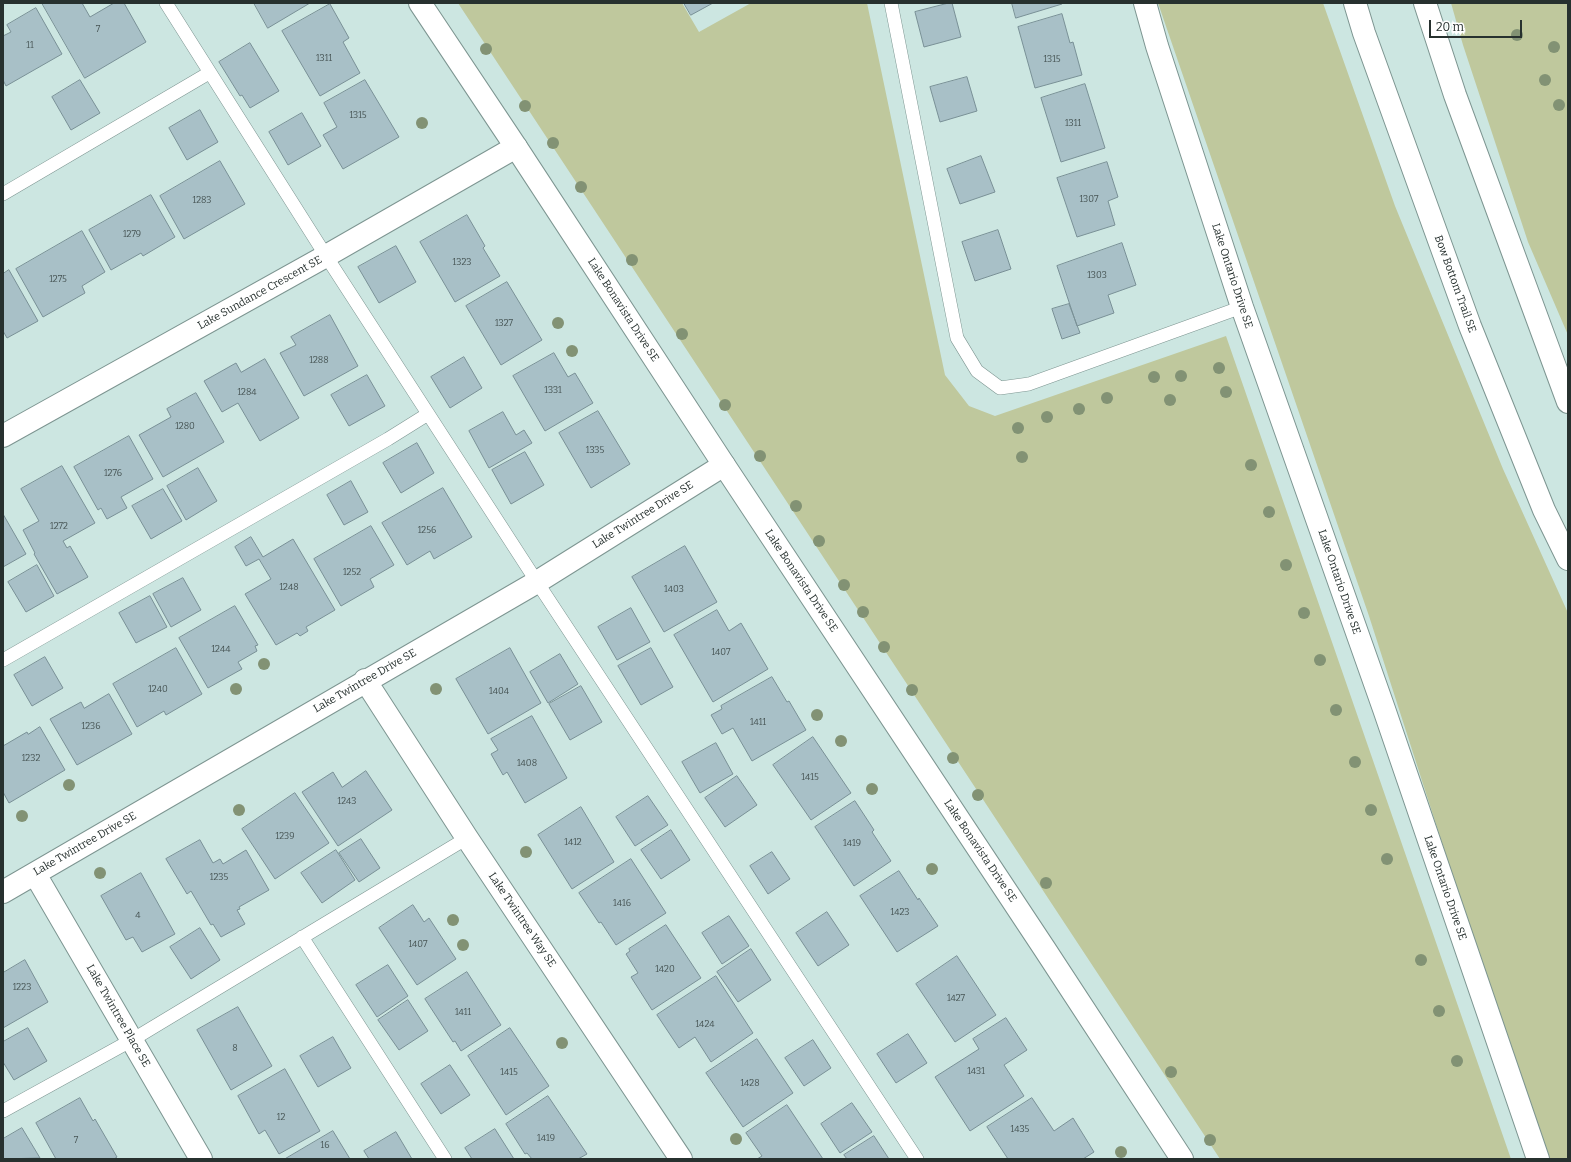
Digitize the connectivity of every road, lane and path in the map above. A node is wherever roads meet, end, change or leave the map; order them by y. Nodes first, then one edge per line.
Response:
1 (166, 3) edge
2 (420, 3) edge
3 (891, 3) edge
4 (1146, 3) edge
5 (1355, 3) edge
6 (1425, 3) edge
7 (209, 73) junction
8 (516, 147) junction
9 (3, 194) edge
10 (326, 256) junction
11 (1242, 307) junction
12 (1568, 402) edge
13 (428, 414) junction
14 (3, 436) edge
15 (724, 464) junction
16 (1568, 558) edge
17 (537, 582) junction
18 (3, 660) edge
19 (365, 680) junction
20 (467, 838) junction
21 (35, 874) junction
22 (3, 892) edge
23 (302, 937) junction
24 (132, 1040) junction
25 (3, 1112) edge
26 (201, 1159) edge
27 (445, 1159) edge
28 (681, 1159) edge
29 (917, 1159) edge
30 (1182, 1159) edge
31 (1538, 1159) edge

1 - 7 lane
2 - 8 street, Lake Bonavista Drive SE
3 - 11 lane
4 - 11 street, Lake Ontario Drive SE
5 - 16 street, Bow Bottom Trail SE
6 - 12 street
7 - 9 lane
7 - 10 lane
8 - 10 street, Lake Sundance Crescent SE
8 - 15 street, Lake Bonavista Drive SE
10 - 13 lane
10 - 14 street, Lake Sundance Crescent SE
11 - 31 street, Lake Ontario Drive SE
13 - 17 lane
13 - 18 lane
15 - 17 street, Lake Twintree Drive SE
15 - 30 street, Lake Bonavista Drive SE
17 - 19 street, Lake Twintree Drive SE
17 - 29 lane
19 - 20 street, Lake Twintree Way SE
19 - 21 street, Lake Twintree Drive SE
20 - 23 lane
20 - 28 street, Lake Twintree Way SE
21 - 22 street, Lake Twintree Drive SE
21 - 24 street, Lake Twintree Place SE
23 - 24 lane
23 - 27 lane
24 - 25 lane
24 - 26 street, Lake Twintree Place SE

